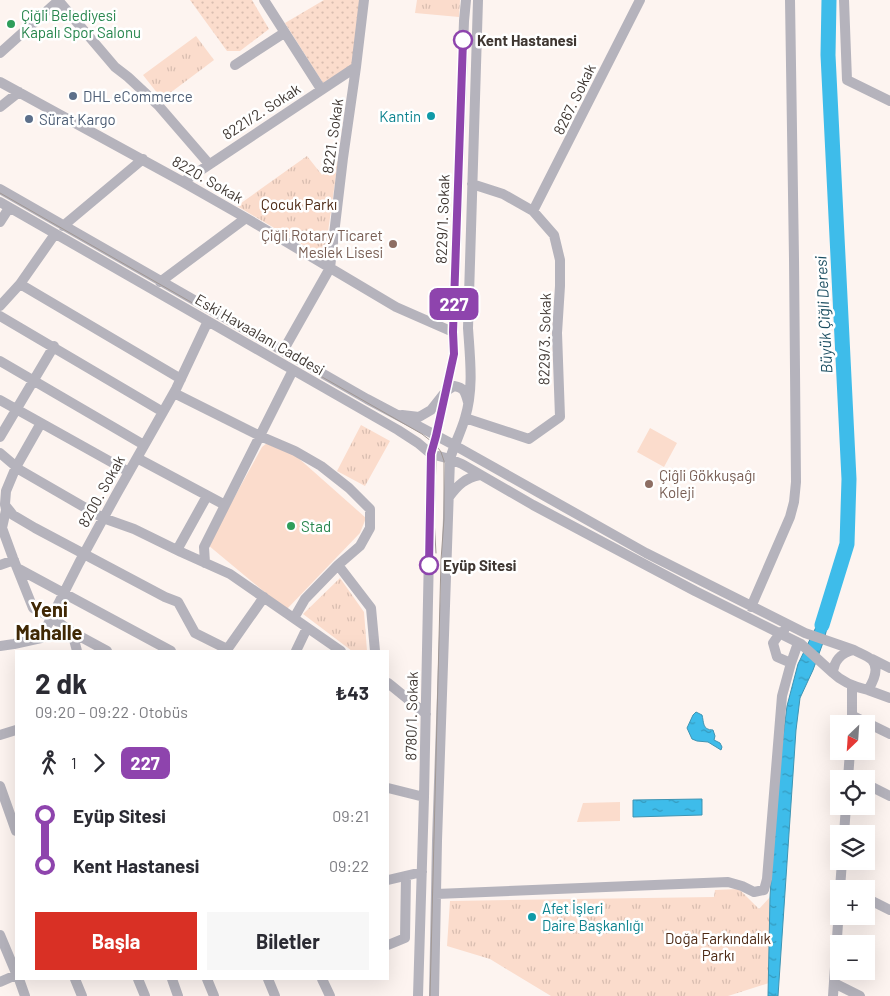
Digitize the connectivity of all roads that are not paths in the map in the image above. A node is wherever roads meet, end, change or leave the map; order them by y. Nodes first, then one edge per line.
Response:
1 (264, 0) edge
2 (364, 0) edge
3 (466, 0) edge
4 (478, 0) edge
5 (640, 0) edge
6 (790, 0) edge
7 (844, 0) edge
8 (58, 1) edge
9 (284, 33) junction
10 (0, 53) edge
11 (234, 65) dead end
12 (356, 67) junction
13 (0, 82) edge
14 (321, 89) junction
15 (19, 92) junction
16 (890, 101) edge
17 (0, 107) edge
18 (144, 159) junction
19 (208, 164) junction
20 (182, 182) junction
21 (472, 184) junction
22 (0, 190) edge
23 (5, 205) edge
24 (533, 211) junction
25 (246, 218) junction
26 (0, 222) edge
27 (63, 226) junction
28 (56, 234) junction
29 (330, 268) junction
30 (160, 282) junction
31 (20, 284) junction
32 (0, 306) edge
33 (0, 316) edge
34 (208, 321) junction
35 (453, 332) junction
36 (54, 346) junction
37 (283, 352) junction
38 (0, 361) edge
39 (293, 370) junction
40 (181, 379) junction
41 (34, 381) junction
42 (446, 391) junction
43 (174, 392) junction
44 (0, 400) edge
45 (468, 402) junction
46 (17, 409) junction
47 (163, 412) junction
48 (396, 415) junction
49 (465, 418) junction
50 (41, 423) junction
51 (260, 436) junction
52 (436, 436) junction
53 (0, 437) edge
54 (454, 445) junction
55 (144, 446) junction
56 (0, 453) edge
57 (431, 454) junction
58 (137, 458) junction
59 (450, 459) junction
60 (16, 467) junction
61 (129, 472) junction
62 (480, 475) junction
63 (207, 496) junction
64 (449, 497) junction
65 (2, 503) edge
66 (225, 505) junction
67 (103, 518) junction
68 (178, 550) junction
69 (84, 554) junction
70 (205, 563) junction
71 (0, 564) edge
72 (15, 564) junction
73 (338, 565) junction
74 (63, 593) junction
75 (264, 597) junction
76 (751, 606) junction
77 (51, 617) junction
78 (294, 618) junction
79 (792, 627) junction
80 (307, 628) junction
81 (72, 632) junction
82 (780, 633) junction
83 (800, 644) junction
84 (0, 646) edge
85 (15, 648) edge
86 (77, 650) edge
87 (105, 650) edge
88 (169, 650) edge
89 (226, 650) edge
90 (296, 650) edge
91 (340, 650) edge
92 (375, 650) edge
93 (854, 650) junction
94 (872, 659) junction
95 (791, 663) junction
96 (890, 668) edge
97 (833, 673) junction
98 (389, 684) edge
99 (852, 686) junction
100 (868, 690) junction
101 (890, 698) edge
102 (426, 714) junction
103 (852, 715) edge
104 (875, 728) edge
105 (15, 730) edge
106 (890, 734) edge
107 (0, 735) edge
108 (0, 786) edge
109 (389, 788) edge
110 (875, 788) edge
111 (890, 796) edge
112 (424, 797) junction
113 (15, 828) edge
114 (422, 872) junction
115 (406, 876) junction
116 (389, 880) edge
117 (436, 894) junction
118 (875, 902) edge
119 (890, 910) edge
120 (838, 925) edge
121 (0, 935) edge
122 (389, 945) edge
123 (15, 972) edge
124 (15, 974) edge
125 (19, 980) edge
126 (76, 980) edge
127 (138, 980) edge
128 (172, 980) edge
129 (207, 980) edge
130 (268, 980) edge
131 (322, 980) edge
132 (0, 982) edge
133 (834, 983) junction
134 (25, 996) edge
135 (82, 996) edge
136 (145, 996) edge
137 (178, 996) edge
138 (214, 996) edge
139 (276, 996) edge
140 (330, 996) edge
141 (418, 996) edge
142 (434, 996) edge
143 (833, 996) edge
144 (860, 996) edge

1 - 9 street
2 - 12 street, 8221. Sokak
3 - 35 street, 8229/1. Sokak
4 - 21 street, 8229/1. Sokak
5 - 24 street, 8267. Sokak
6 - 76 street
7 - 16 street
8 - 10 street
8 - 19 street
9 - 11 street
9 - 14 street
12 - 14 street, 8221/2. Sokak
12 - 29 street, 8221. Sokak
13 - 15 street, 8220. Sokak
14 - 19 street, 8221/2. Sokak
15 - 17 street
15 - 18 street, 8220. Sokak
18 - 20 street, 8220. Sokak
18 - 27 street
19 - 20 street, 8221/2. Sokak
20 - 25 street, 8220. Sokak
21 - 24 street, 8229/3. Sokak
21 - 45 street, 8229/1. Sokak
22 - 27 street, Eski Havaalanı Caddesi
23 - 26 street
23 - 28 street, Eski Havaalanı Caddesi
24 - 49 street, 8229/3. Sokak
25 - 29 street, 8220. Sokak
25 - 30 street
27 - 30 street, Eski Havaalanı Caddesi
28 - 31 street
28 - 34 street, Eski Havaalanı Caddesi
29 - 35 street, 8220. Sokak
29 - 37 street
30 - 37 street, Eski Havaalanı Caddesi
31 - 32 street
31 - 40 street
33 - 36 street
34 - 39 street, Eski Havaalanı Caddesi
34 - 40 street, 8200. Sokak
35 - 42 street, 8229/1. Sokak
36 - 41 street
36 - 47 street
37 - 48 street, Eski Havaalanı Caddesi
38 - 41 street
39 - 51 street
39 - 57 street, Eski Havaalanı Caddesi
40 - 43 street, 8200. Sokak
41 - 46 street
41 - 55 street
42 - 45 street
42 - 48 street
42 - 52 street, 8229/1. Sokak
43 - 47 street, 8200. Sokak
43 - 51 street
44 - 46 street
45 - 49 street, 8229/1. Sokak
46 - 50 street
46 - 53 street
47 - 55 street, 8200. Sokak
48 - 52 street, Eski Havaalanı Caddesi
49 - 54 street, 8229/1. Sokak
50 - 60 street
50 - 61 street
51 - 66 street
51 - 73 street
52 - 54 street, Eski Havaalanı Caddesi
52 - 57 street, 8780/1. Sokak
54 - 59 street, 8229/1. Sokak
54 - 76 street, Eski Havaalanı Caddesi
55 - 58 street, 8200. Sokak
56 - 60 street
57 - 59 street, Eski Havaalanı Caddesi
57 - 102 street, 8780/1. Sokak
58 - 61 street, 8200. Sokak
58 - 63 street
59 - 62 street, Eski Havaalanı Caddesi
59 - 64 street, 8229/1. Sokak
60 - 65 street
60 - 67 street
61 - 67 street, 8200. Sokak
62 - 64 street
62 - 82 street, Eski Havaalanı Caddesi
63 - 66 street
63 - 68 street
64 - 117 street, 8229/1. Sokak
65 - 69 street
65 - 72 street
66 - 70 street
67 - 68 street
67 - 69 street, 8200. Sokak
68 - 70 street
69 - 74 street, 8200. Sokak
69 - 89 street
70 - 75 street
71 - 72 street
72 - 74 street
72 - 77 street
73 - 78 street
73 - 92 street
74 - 77 street, 8200. Sokak
74 - 88 street
75 - 78 street
75 - 89 street
76 - 79 street, Eski Havaalanı Caddesi
77 - 81 street
77 - 85 street, 8200. Sokak
78 - 80 street
79 - 82 street
79 - 93 street, Eski Havaalanı Caddesi
80 - 90 street
80 - 91 street
81 - 86 street
81 - 87 street
82 - 83 street, Eski Havaalanı Caddesi
82 - 95 street
83 - 95 street
83 - 97 street, Eski Havaalanı Caddesi
84 - 85 street, 8200. Sokak
93 - 94 street
93 - 97 street
94 - 96 street
94 - 100 street
95 - 117 street
97 - 99 street
98 - 102 street
99 - 100 street
99 - 103 street
100 - 101 street
102 - 112 street, 8780/1. Sokak
104 - 106 street
105 - 107 street
108 - 113 street
109 - 112 street
110 - 111 street
112 - 114 street, 8780/1. Sokak
114 - 115 street
114 - 141 street, 8780/1. Sokak
115 - 116 street
115 - 122 street
117 - 142 street, 8229/1. Sokak
118 - 119 street
120 - 133 street
121 - 123 street
124 - 132 street
125 - 134 street
126 - 135 street
127 - 136 street
128 - 137 street
129 - 138 street
130 - 139 street
131 - 140 street
133 - 143 street
133 - 144 street

